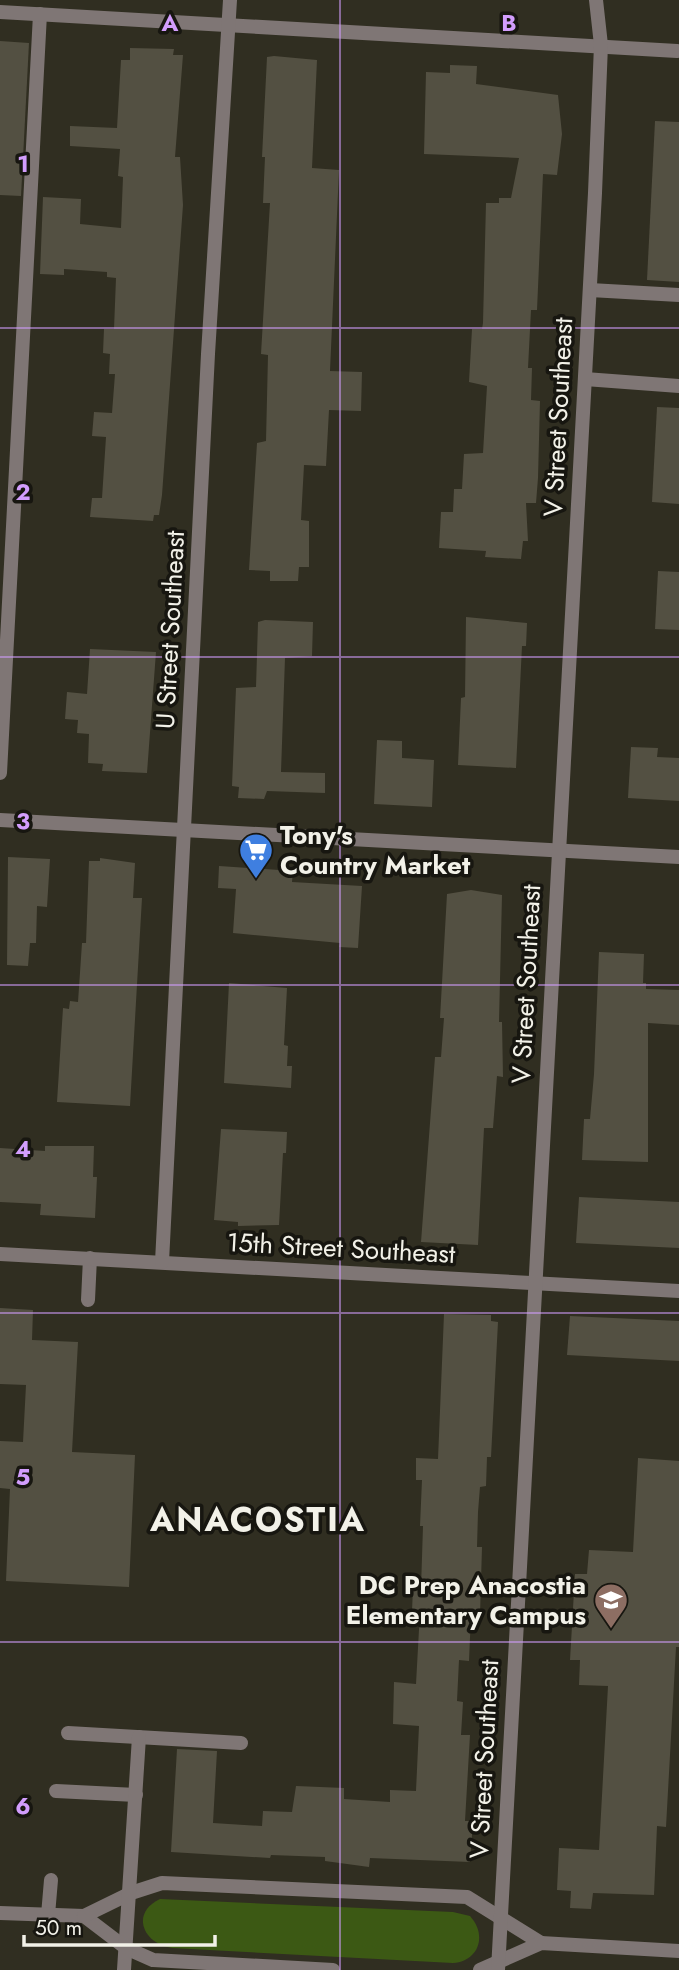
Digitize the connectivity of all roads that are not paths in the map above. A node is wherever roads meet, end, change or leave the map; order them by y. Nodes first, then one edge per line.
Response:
1 (230, 0) edge
2 (596, 0) edge
3 (0, 12) edge
4 (40, 14) junction
5 (226, 26) junction
6 (601, 45) junction
7 (678, 50) edge
8 (590, 290) junction
9 (679, 295) edge
10 (585, 379) junction
11 (679, 386) edge
12 (0, 773) edge
13 (0, 820) edge
14 (184, 829) junction
15 (558, 851) junction
16 (679, 857) edge
17 (0, 1254) edge
18 (90, 1258) junction
19 (162, 1262) junction
20 (534, 1283) junction
21 (679, 1291) edge
22 (88, 1300) dead end
23 (68, 1733) dead end
24 (139, 1737) junction
25 (241, 1743) dead end
26 (56, 1791) dead end
27 (136, 1795) junction
28 (51, 1880) dead end
29 (131, 1893) junction
30 (0, 1913) edge
31 (48, 1915) junction
32 (84, 1916) junction
33 (501, 1918) junction
34 (541, 1943) junction
35 (126, 1948) junction
36 (679, 1951) edge
37 (498, 1966) edge
38 (124, 1970) edge
39 (333, 1970) edge
40 (480, 1970) edge

1 - 5 street, U Street Southeast
2 - 6 street, V Street Southeast
3 - 4 street
4 - 5 street
4 - 12 street
5 - 6 street
5 - 14 street, U Street Southeast
6 - 7 street
6 - 8 street, V Street Southeast
8 - 9 street
8 - 10 street, V Street Southeast
10 - 11 street
10 - 15 street, V Street Southeast
13 - 14 street
14 - 15 street
14 - 19 street, U Street Southeast
15 - 16 street
15 - 20 street, V Street Southeast
17 - 18 street, 15th Street Southeast
18 - 19 street, 15th Street Southeast
18 - 22 street
19 - 20 street, 15th Street Southeast
20 - 21 street, 15th Street Southeast
20 - 33 street, V Street Southeast
23 - 24 street
24 - 25 street
24 - 27 street
26 - 27 street
27 - 29 street
28 - 31 street
29 - 32 street
29 - 33 street
29 - 35 street
30 - 31 street
31 - 32 street
32 - 35 street
33 - 34 street
33 - 37 street, V Street Southeast
34 - 36 street
34 - 37 street
35 - 38 street
35 - 39 street
37 - 40 street

